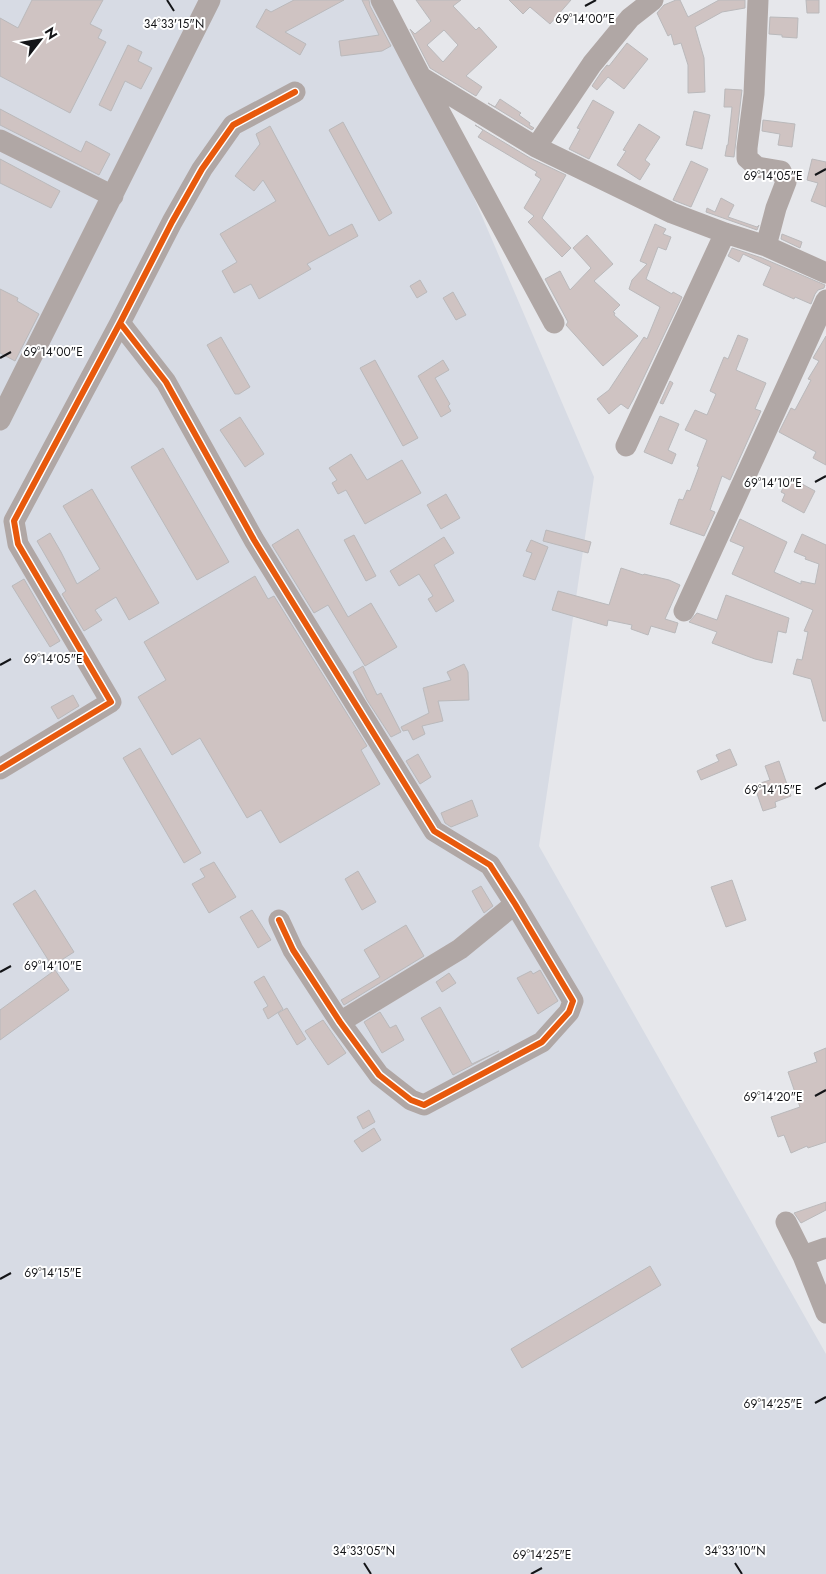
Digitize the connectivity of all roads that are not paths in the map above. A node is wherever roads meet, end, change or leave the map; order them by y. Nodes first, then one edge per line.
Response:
1 (210, 0) edge
2 (381, 0) edge
3 (653, 0) edge
4 (758, 0) edge
5 (421, 77) junction
6 (295, 92) dead end
7 (0, 140) edge
8 (536, 147) junction
9 (113, 196) junction
10 (726, 234) junction
11 (766, 246) junction
12 (826, 273) edge
13 (826, 300) edge
14 (120, 323) junction
15 (554, 323) dead end
16 (0, 420) edge
17 (626, 446) dead end
18 (684, 611) dead end
19 (0, 769) edge
20 (516, 904) junction
21 (279, 920) dead end
22 (340, 1022) junction
23 (786, 1222) dead end
24 (826, 1248) edge
25 (803, 1256) junction
26 (826, 1313) edge

1 - 9 street
2 - 5 street
3 - 8 street
4 - 11 street
5 - 8 street
5 - 15 street
6 - 14 street
7 - 9 street
8 - 10 street
9 - 16 street
10 - 11 street
10 - 17 street
11 - 12 street
13 - 18 street
14 - 19 street
14 - 20 street
20 - 22 street
20 - 22 street
21 - 22 street
23 - 25 street
24 - 25 street
25 - 26 street

